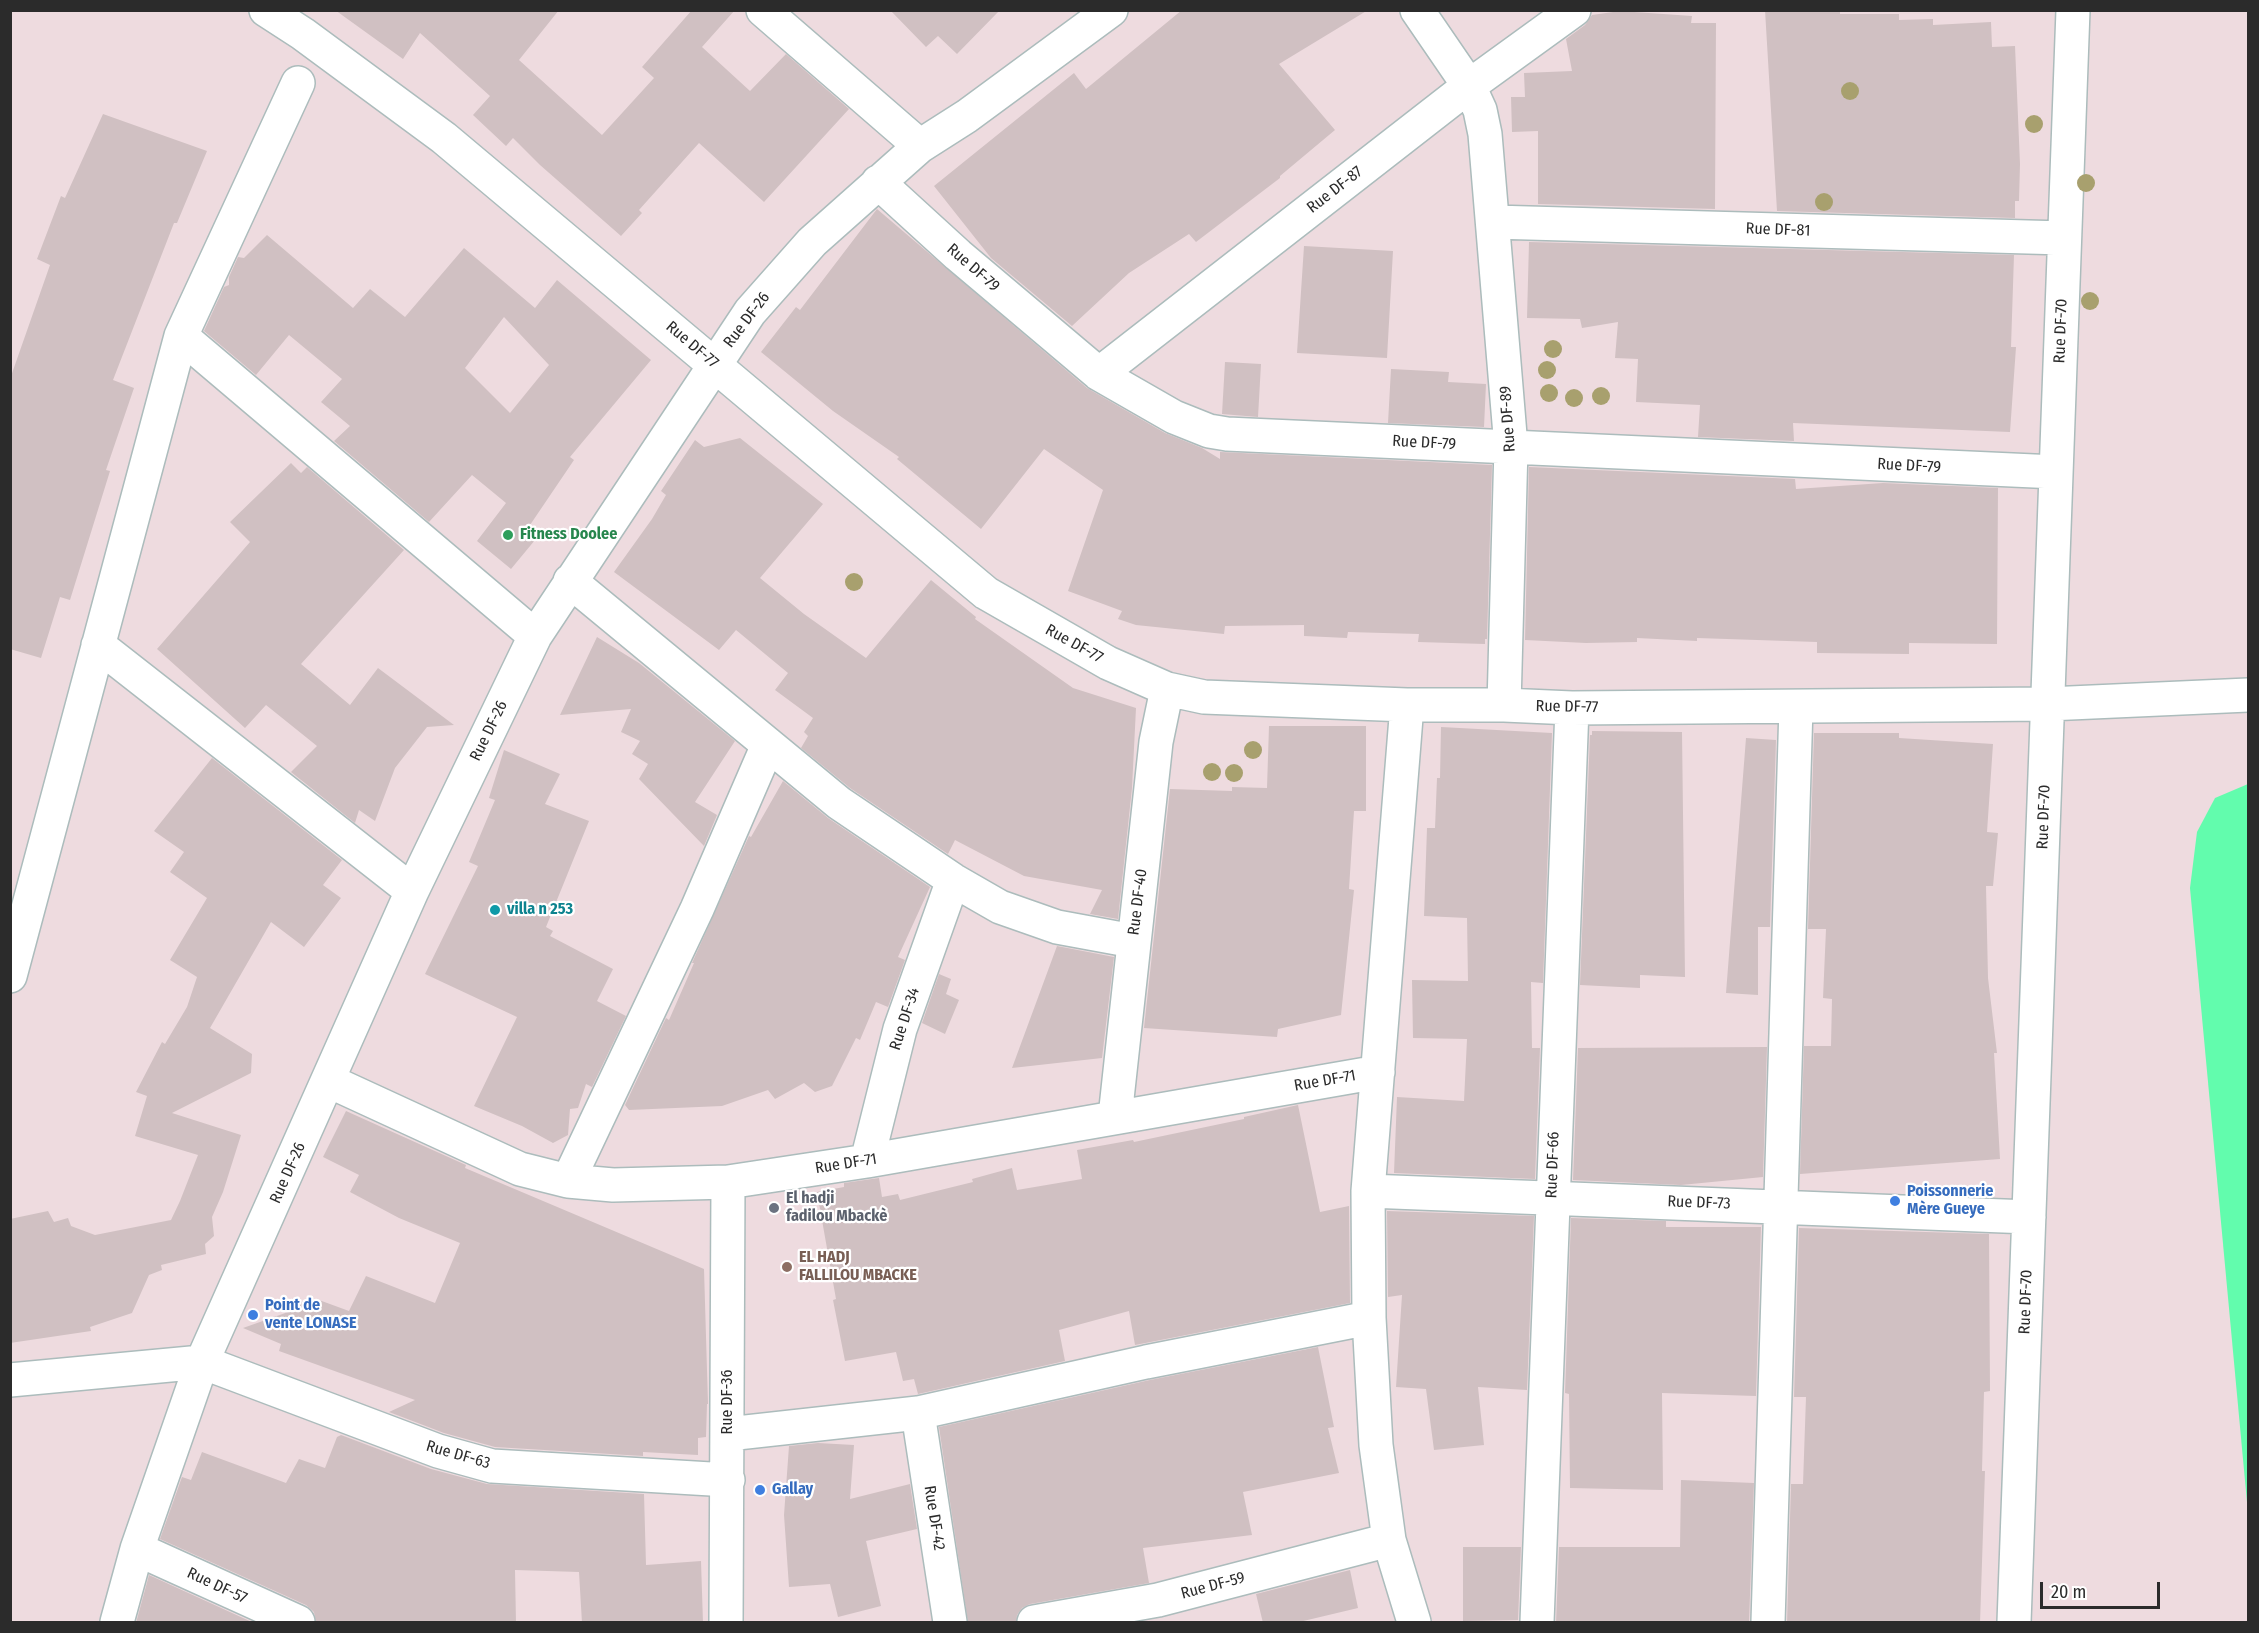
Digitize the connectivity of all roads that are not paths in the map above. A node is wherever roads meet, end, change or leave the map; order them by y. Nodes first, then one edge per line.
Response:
1 (266, 10) edge
2 (763, 10) edge
3 (1112, 10) edge
4 (1417, 10) edge
5 (1574, 10) edge
6 (2073, 10) edge
7 (309, 22) edge
8 (298, 83) dead end
9 (1469, 86) junction
10 (920, 146) junction
11 (878, 182) junction
12 (1493, 222) junction
13 (2064, 238) junction
14 (181, 336) junction
15 (715, 364) junction
16 (1099, 374) junction
17 (1511, 447) junction
18 (2056, 472) junction
19 (570, 581) junction
20 (535, 636) junction
21 (98, 645) junction
22 (1167, 689) junction
23 (2248, 695) edge
24 (2048, 704) junction
25 (1407, 705) junction
26 (1504, 705) junction
27 (1796, 707) junction
28 (1572, 708) junction
29 (768, 745) junction
30 (953, 880) junction
31 (412, 891) junction
32 (1133, 941) junction
33 (10, 976) edge
34 (1378, 1072) junction
35 (329, 1081) junction
36 (1114, 1117) junction
37 (867, 1161) junction
38 (568, 1181) junction
39 (728, 1182) junction
40 (1368, 1191) junction
41 (1552, 1198) junction
42 (1779, 1206) junction
43 (2029, 1217) junction
44 (1369, 1318) junction
45 (202, 1362) junction
46 (10, 1380) edge
47 (918, 1413) junction
48 (728, 1434) junction
49 (728, 1480) junction
50 (1389, 1540) junction
51 (137, 1549) junction
52 (1161, 1612) edge
53 (117, 1623) edge
54 (298, 1623) edge
55 (726, 1623) edge
56 (950, 1623) edge
57 (1034, 1623) edge
58 (1414, 1623) edge
59 (1537, 1623) edge
60 (1768, 1623) edge
61 (2014, 1623) edge

1 - 7 street, Rue DF-77
2 - 10 street
3 - 10 street, Rue DF-26
4 - 9 street, Rue DF-89
5 - 9 street, Rue DF-87
6 - 13 street, Rue DF-70
7 - 15 street, Rue DF-77
8 - 14 street
9 - 12 street, Rue DF-89
9 - 16 street, Rue DF-87
10 - 11 street, Rue DF-26
11 - 15 street, Rue DF-26
11 - 16 street, Rue DF-79
12 - 13 street, Rue DF-81
12 - 17 street, Rue DF-89
13 - 18 street, Rue DF-70
14 - 20 street
14 - 21 street
15 - 19 street, Rue DF-26
15 - 22 street, Rue DF-77
16 - 17 street, Rue DF-79
17 - 18 street, Rue DF-79
17 - 26 street, Rue DF-89
18 - 24 street, Rue DF-70
19 - 20 street, Rue DF-26
19 - 29 street
20 - 31 street, Rue DF-26
21 - 31 street
21 - 33 street
22 - 25 street, Rue DF-77
22 - 32 street, Rue DF-40
23 - 24 street, Rue DF-77
24 - 27 street, Rue DF-77
24 - 43 street, Rue DF-70
25 - 26 street, Rue DF-77
25 - 34 street
26 - 28 street, Rue DF-77
27 - 28 street, Rue DF-77
27 - 42 street
28 - 41 street, Rue DF-66
29 - 30 street
29 - 38 street
30 - 32 street
30 - 37 street, Rue DF-34
31 - 35 street, Rue DF-26
32 - 36 street, Rue DF-40
34 - 36 street, Rue DF-71
34 - 40 street
35 - 38 street, Rue DF-71
35 - 45 street, Rue DF-26
36 - 37 street, Rue DF-71
37 - 39 street, Rue DF-71
38 - 39 street, Rue DF-71
39 - 48 street, Rue DF-36
40 - 41 street, Rue DF-73
40 - 44 street
41 - 42 street, Rue DF-73
41 - 59 street, Rue DF-66
42 - 43 street, Rue DF-73
42 - 60 street
43 - 61 street, Rue DF-70
44 - 47 street
44 - 50 street
45 - 46 street
45 - 49 street, Rue DF-63
45 - 51 street, Rue DF-26
47 - 48 street
47 - 56 street, Rue DF-42
48 - 49 street, Rue DF-36
49 - 55 street, Rue DF-36
50 - 52 street, Rue DF-59
50 - 58 street
51 - 53 street, Rue DF-26
51 - 54 street, Rue DF-57
52 - 57 street, Rue DF-59

